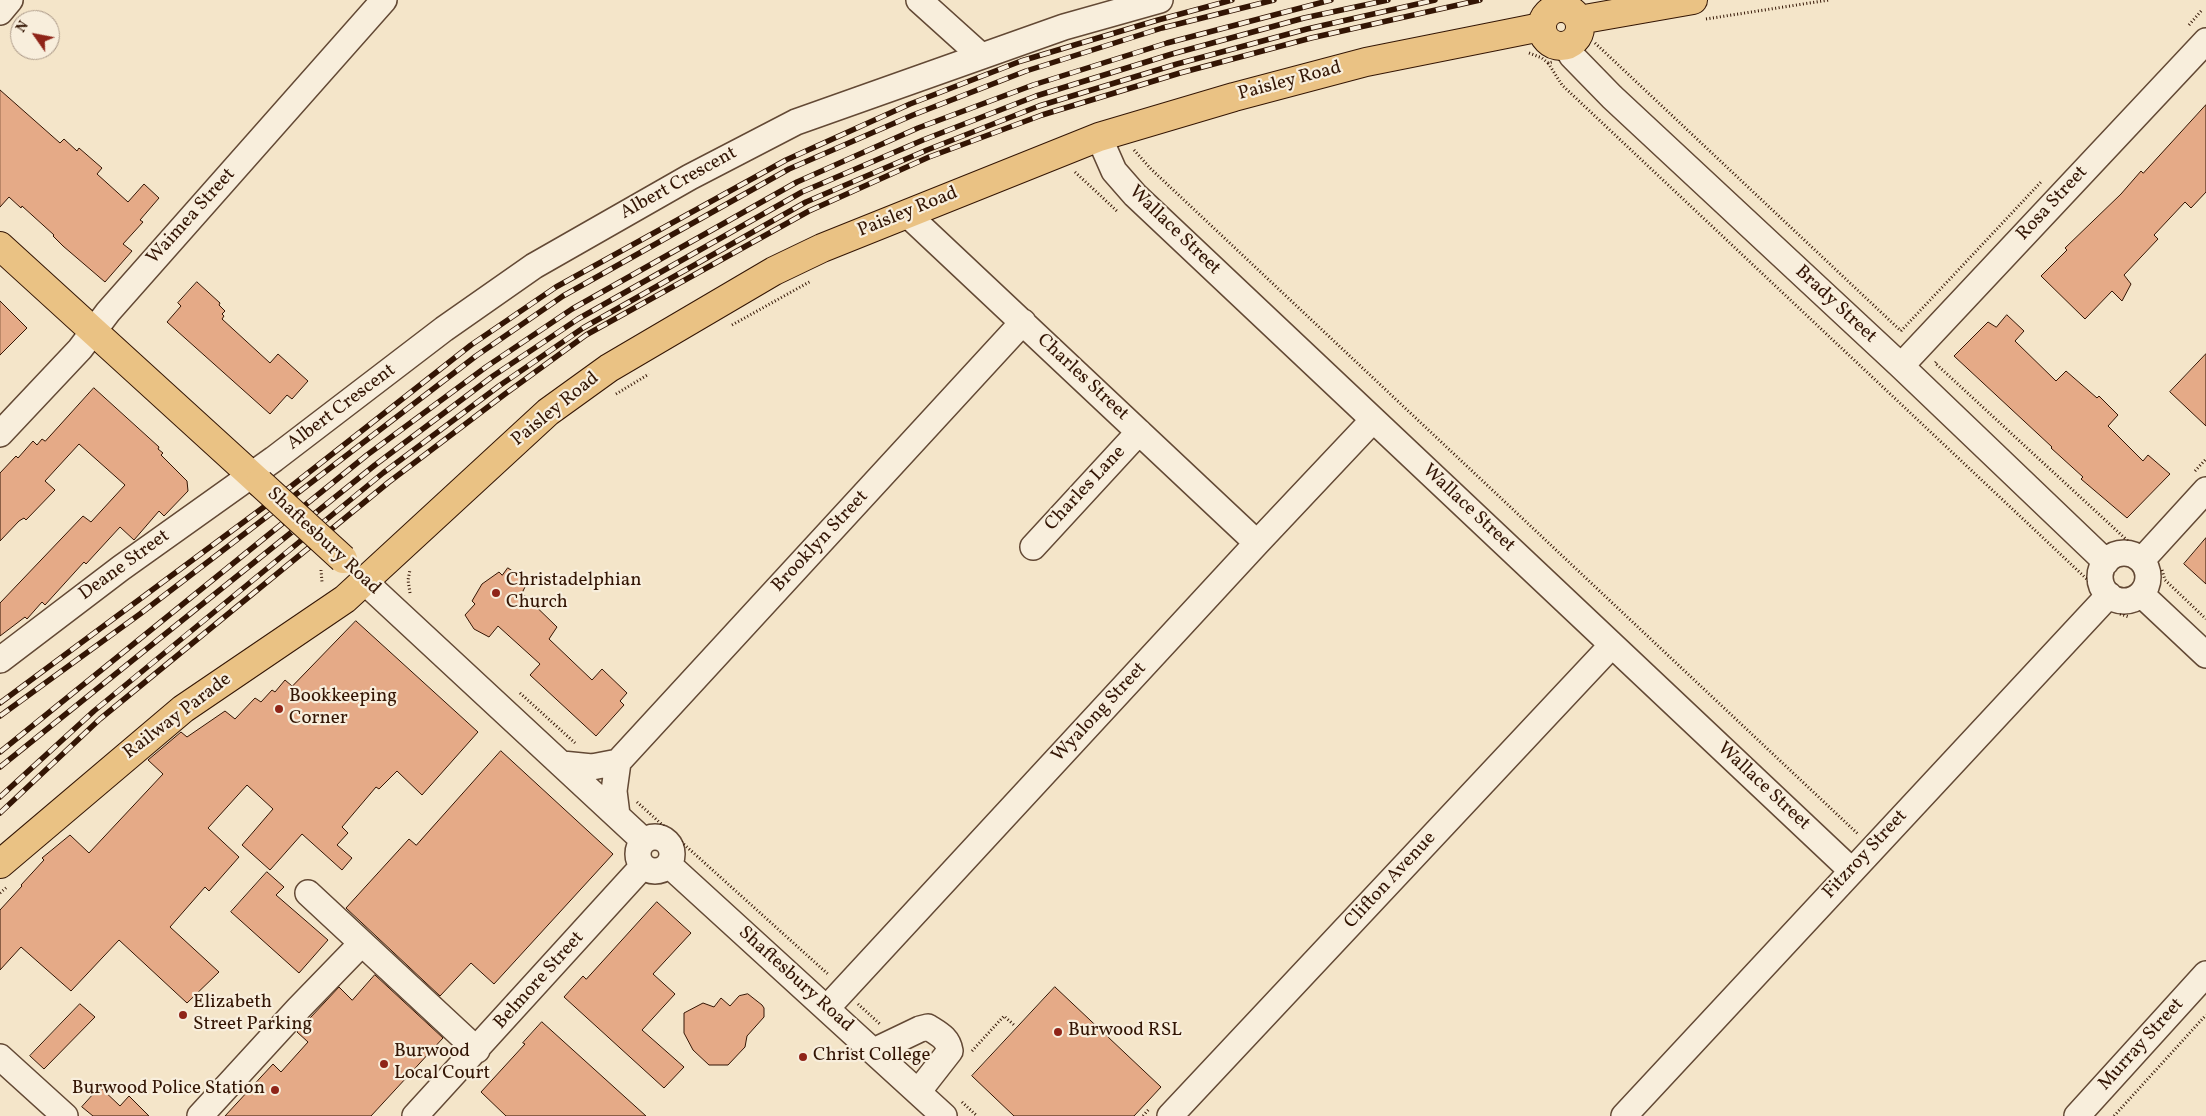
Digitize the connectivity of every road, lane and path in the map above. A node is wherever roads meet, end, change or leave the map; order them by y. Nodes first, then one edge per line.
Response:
1 (10, 0) edge
2 (384, 0) edge
3 (919, 0) edge
4 (1160, 0) edge
5 (1829, 0) edge
6 (1696, 10) edge
7 (0, 12) edge
8 (1579, 20) junction
9 (1542, 27) junction
10 (2206, 41) edge
11 (1523, 51) dead end
12 (1562, 55) junction
13 (980, 56) junction
14 (1104, 147) junction
15 (1143, 147) dead end
16 (1134, 150) junction
17 (1074, 172) junction
18 (1066, 175) dead end
19 (906, 214) junction
20 (1124, 217) dead end
21 (1, 248) edge
22 (815, 279) dead end
23 (1023, 322) junction
24 (730, 326) dead end
25 (94, 330) junction
26 (1903, 333) dead end
27 (1941, 356) dead end
28 (1900, 366) junction
29 (653, 371) dead end
30 (611, 397) dead end
31 (1374, 420) junction
32 (1139, 432) junction
33 (0, 434) edge
34 (256, 479) junction
35 (2206, 490) edge
36 (2124, 539) dead end
37 (1257, 543) junction
38 (1033, 547) dead end
39 (2106, 562) junction
40 (330, 563) junction
41 (2152, 565) junction
42 (411, 569) dead end
43 (322, 582) dead end
44 (365, 582) junction
45 (2141, 594) junction
46 (415, 597) dead end
47 (2107, 598) junction
48 (2129, 617) dead end
49 (2206, 619) edge
50 (1612, 645) junction
51 (2206, 655) edge
52 (0, 660) edge
53 (517, 690) dead end
54 (562, 764) junction
55 (612, 768) junction
56 (618, 815) junction
57 (1865, 828) dead end
58 (644, 840) junction
59 (0, 864) edge
60 (669, 865) junction
61 (642, 867) junction
62 (1852, 871) junction
63 (308, 894) dead end
64 (362, 943) junction
65 (2206, 974) edge
66 (844, 990) junction
67 (827, 1008) junction
68 (2206, 1015) edge
69 (1014, 1025) dead end
70 (897, 1040) junction
71 (476, 1050) junction
72 (874, 1051) junction
73 (0, 1056) edge
74 (966, 1058) dead end
75 (918, 1092) junction
76 (951, 1107) edge
77 (1163, 1109) edge
78 (65, 1116) edge
79 (200, 1116) edge
80 (415, 1116) edge
81 (977, 1116) edge
82 (1143, 1116) edge
83 (1624, 1116) edge
84 (2077, 1116) edge
85 (2114, 1116) edge

1 - 7 street
2 - 25 street, Waimea Street
3 - 13 street
4 - 13 street, Albert Crescent
5 - 6 path
6 - 8 main road
8 - 9 main road
8 - 12 main road
9 - 12 main road
9 - 14 main road, Paisley Road
10 - 28 street, Rosa Street
11 - 12 path
12 - 26 path
12 - 28 street, Brady Street
12 - 47 path
13 - 34 street, Albert Crescent
14 - 16 path
14 - 17 path
14 - 19 main road, Paisley Road
14 - 31 street, Wallace Street
15 - 16 path
16 - 57 path
17 - 18 path
17 - 20 path
19 - 23 street, Charles Street
19 - 44 main road, Paisley Road
21 - 25 main road, Shaftesbury Road
22 - 24 path
23 - 32 street, Charles Street
23 - 55 street, Brooklyn Street
25 - 33 street, Waimea Street
25 - 34 main road, Shaftesbury Road
27 - 36 path
28 - 39 street, Brady Street
29 - 30 path
31 - 37 street, Wyalong Street
31 - 50 street, Wallace Street
32 - 37 street, Charles Street
32 - 38 street, Charles Lane
34 - 40 main road, Shaftesbury Road, bridge
34 - 52 street, Deane Street
35 - 41 street
37 - 66 street, Wyalong Street
39 - 41 street
39 - 47 street
40 - 43 path
40 - 44 main road, Shaftesbury Road
41 - 45 street
41 - 49 path
42 - 46 path
44 - 54 street, Shaftesbury Road
44 - 59 main road, Railway Parade
45 - 47 street
45 - 51 street
47 - 48 path
47 - 62 street, Fitzroy Street
50 - 62 street, Wallace Street
50 - 77 street, Clifton Avenue
53 - 55 path
54 - 55 street
54 - 56 street, Shaftesbury Road
55 - 56 street
55 - 66 path
56 - 58 street, Shaftesbury Road
58 - 60 street
58 - 61 street
60 - 61 street
60 - 67 street, Shaftesbury Road
61 - 71 street, Belmore Street
62 - 83 street, Fitzroy Street
63 - 64 street
64 - 71 street
64 - 79 street
65 - 84 street, Murray Street
66 - 67 street, Wyalong Street
66 - 70 path
67 - 72 street, Shaftesbury Road
68 - 85 path
69 - 74 path
70 - 72 street
70 - 75 street
71 - 80 street, Belmore Street
72 - 75 street, Shaftesbury Road
73 - 78 street
75 - 76 street, Shaftesbury Road
76 - 81 path
77 - 82 path

